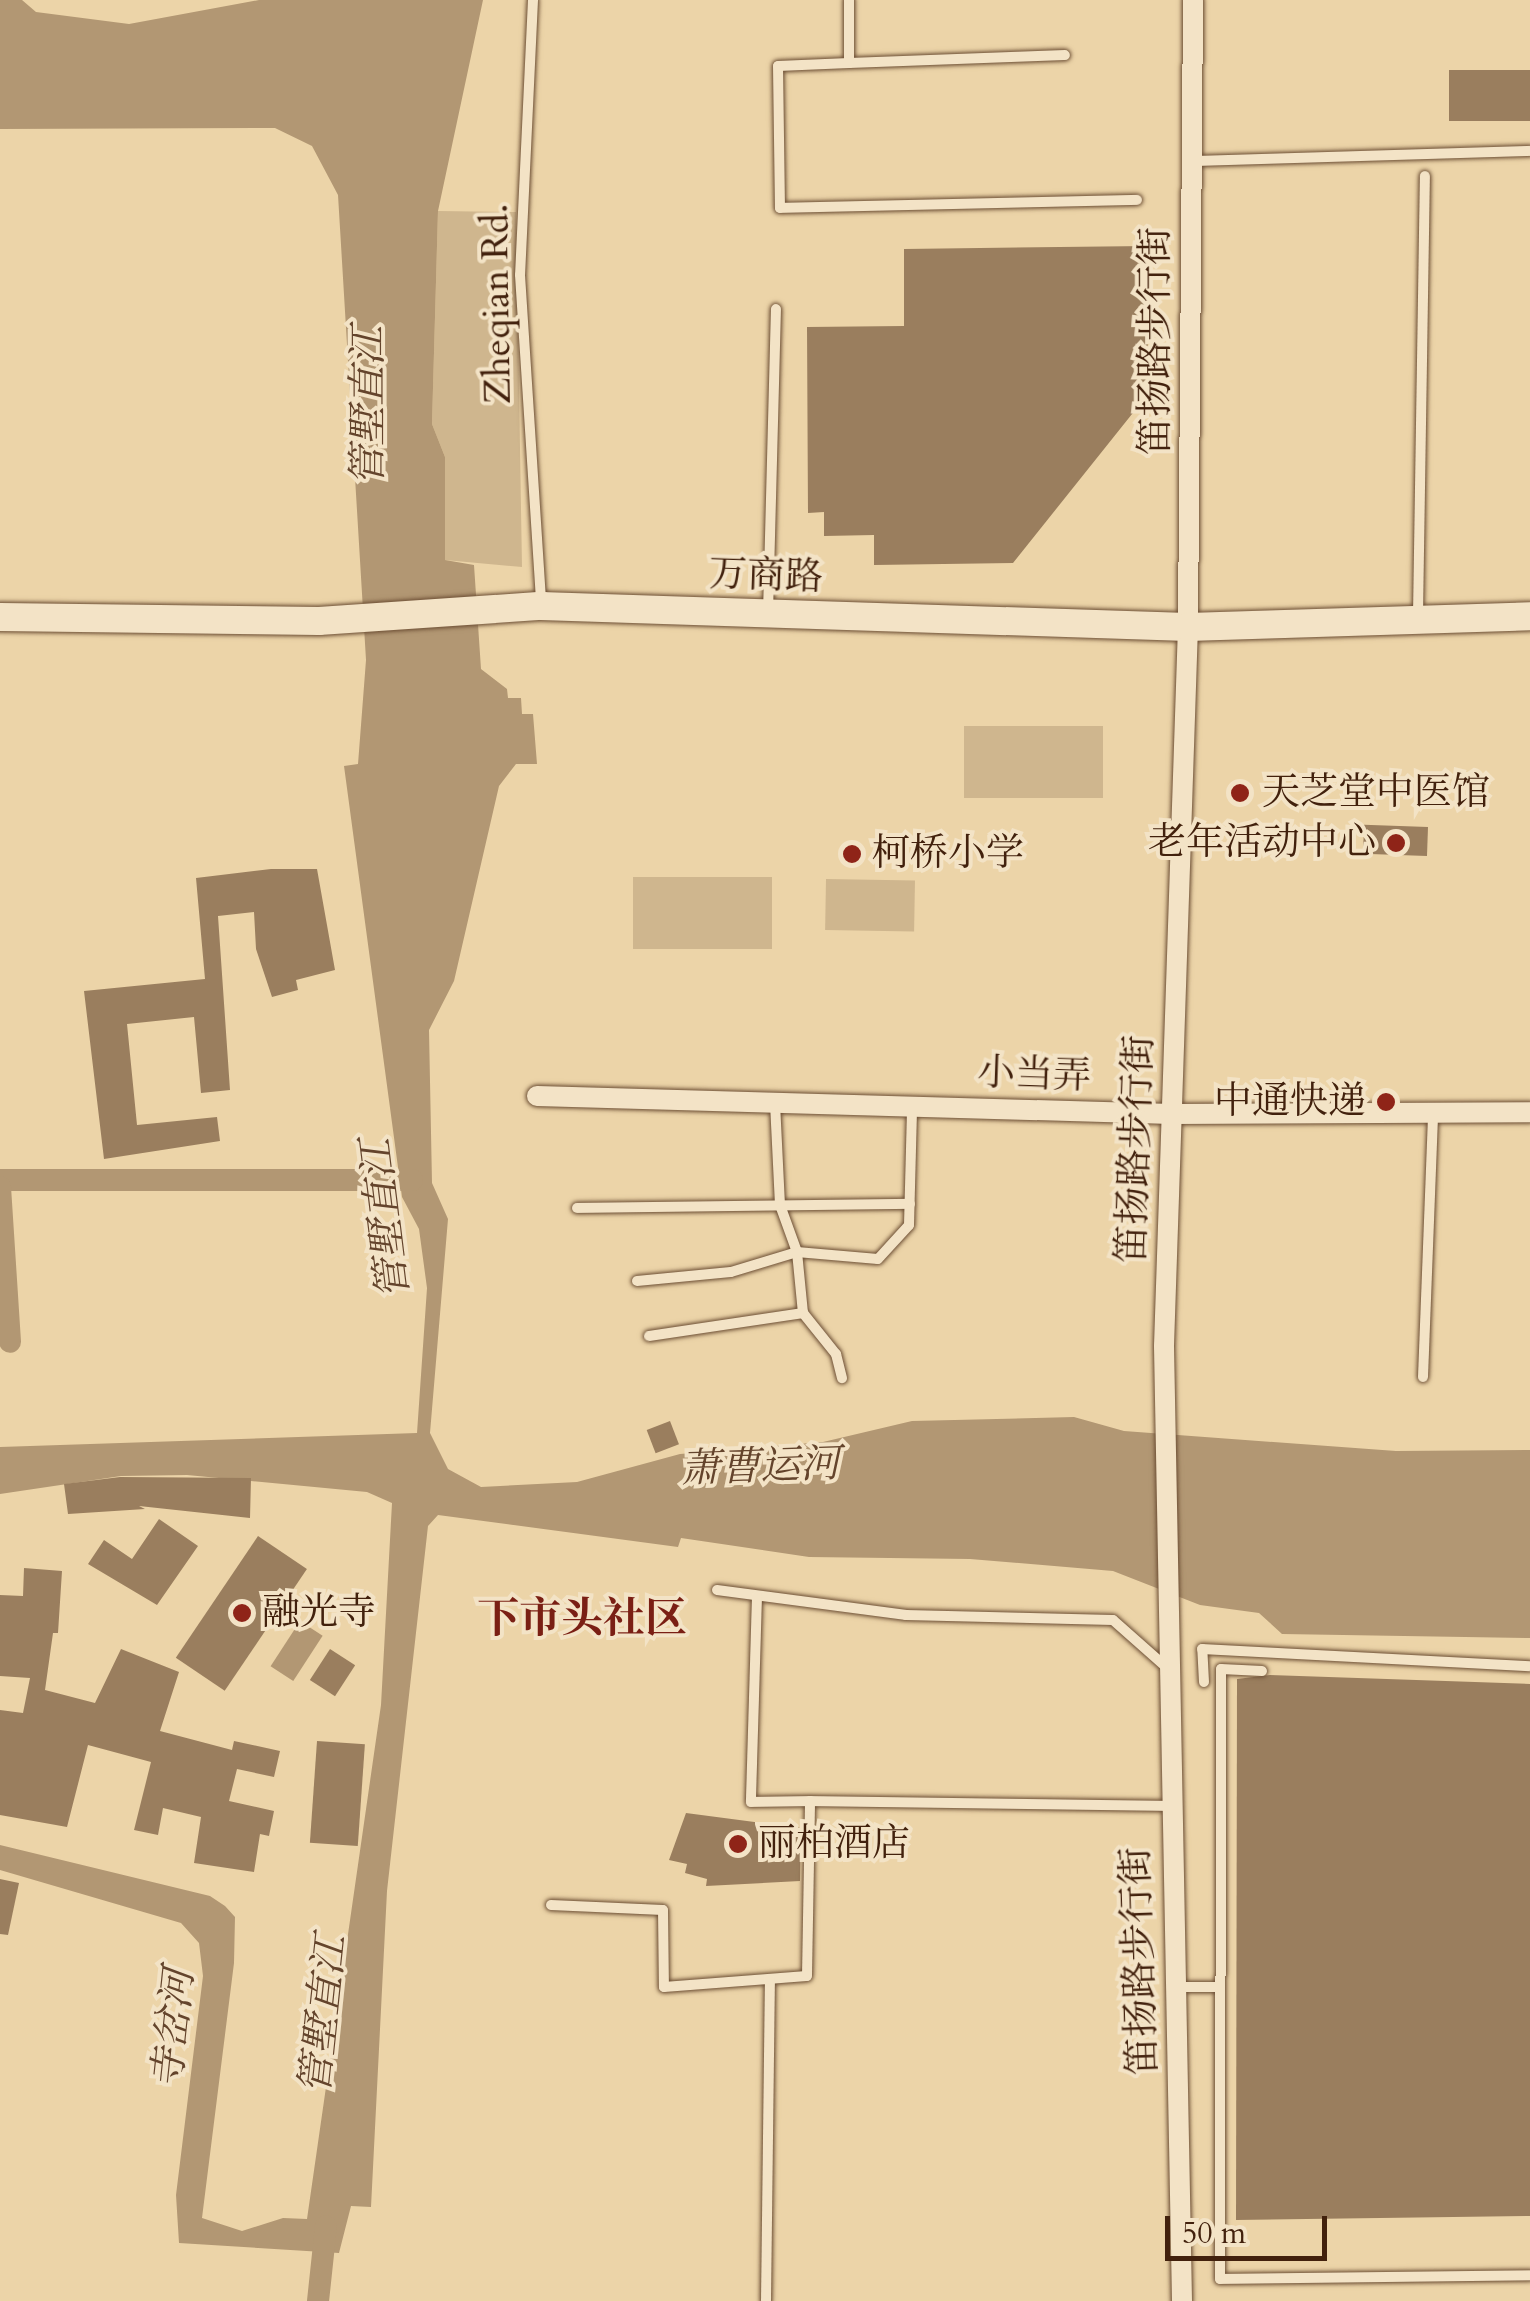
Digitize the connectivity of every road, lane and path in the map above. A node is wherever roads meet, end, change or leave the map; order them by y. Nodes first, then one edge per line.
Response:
1 (533, 0) edge
2 (849, 0) edge
3 (1193, 0) edge
4 (1065, 55) dead end
5 (849, 62) junction
6 (1530, 151) edge
7 (1192, 161) junction
8 (1424, 176) dead end
9 (1137, 200) dead end
10 (776, 309) dead end
11 (541, 606) junction
12 (768, 614) junction
13 (1530, 616) edge
14 (0, 617) edge
15 (1418, 620) junction
16 (1188, 628) junction
17 (536, 1096) dead end
18 (775, 1103) junction
19 (912, 1106) junction
20 (1432, 1112) junction
21 (1530, 1112) edge
22 (1172, 1114) junction
23 (910, 1204) junction
24 (780, 1205) junction
25 (576, 1208) dead end
26 (797, 1252) junction
27 (637, 1281) dead end
28 (803, 1312) junction
29 (649, 1336) dead end
30 (1423, 1377) dead end
31 (842, 1378) dead end
32 (717, 1590) dead end
33 (757, 1596) junction
34 (1165, 1666) junction
35 (1530, 1666) edge
36 (1262, 1670) dead end
37 (1204, 1682) dead end
38 (810, 1801) junction
39 (1170, 1806) junction
40 (551, 1905) dead end
41 (770, 1979) junction
42 (1220, 1986) junction
43 (1176, 1987) junction
44 (1530, 2275) edge
45 (766, 2301) edge
46 (1182, 2301) edge

1 - 11 lane, Zheqian Rd.
2 - 5 lane
3 - 7 street, 笛扬路步行街
4 - 5 lane
5 - 9 lane
6 - 7 lane
7 - 16 street, 笛扬路步行街
8 - 15 lane
10 - 12 lane
11 - 12 street, 万商路
11 - 14 street, 万商路
12 - 16 street, 万商路
13 - 15 street, 万商路
15 - 16 street, 万商路
16 - 22 street, 笛扬路步行街
17 - 18 street, 小当弄
18 - 19 street, 小当弄
18 - 24 lane
19 - 22 street, 小当弄
19 - 23 lane
20 - 21 street, 小当弄
20 - 22 street, 小当弄
20 - 30 lane
22 - 34 street, 笛扬路步行街
23 - 24 lane
23 - 26 lane
24 - 25 lane
24 - 26 lane
26 - 27 lane
26 - 28 lane
28 - 29 lane
28 - 31 lane
32 - 33 lane
33 - 34 lane
33 - 38 lane
34 - 39 street, 笛扬路步行街
35 - 37 lane
36 - 42 lane
38 - 39 lane
38 - 41 lane
39 - 43 street, 笛扬路步行街
40 - 41 lane
41 - 45 lane
42 - 43 lane
42 - 44 lane
43 - 46 street, 笛扬路步行街

